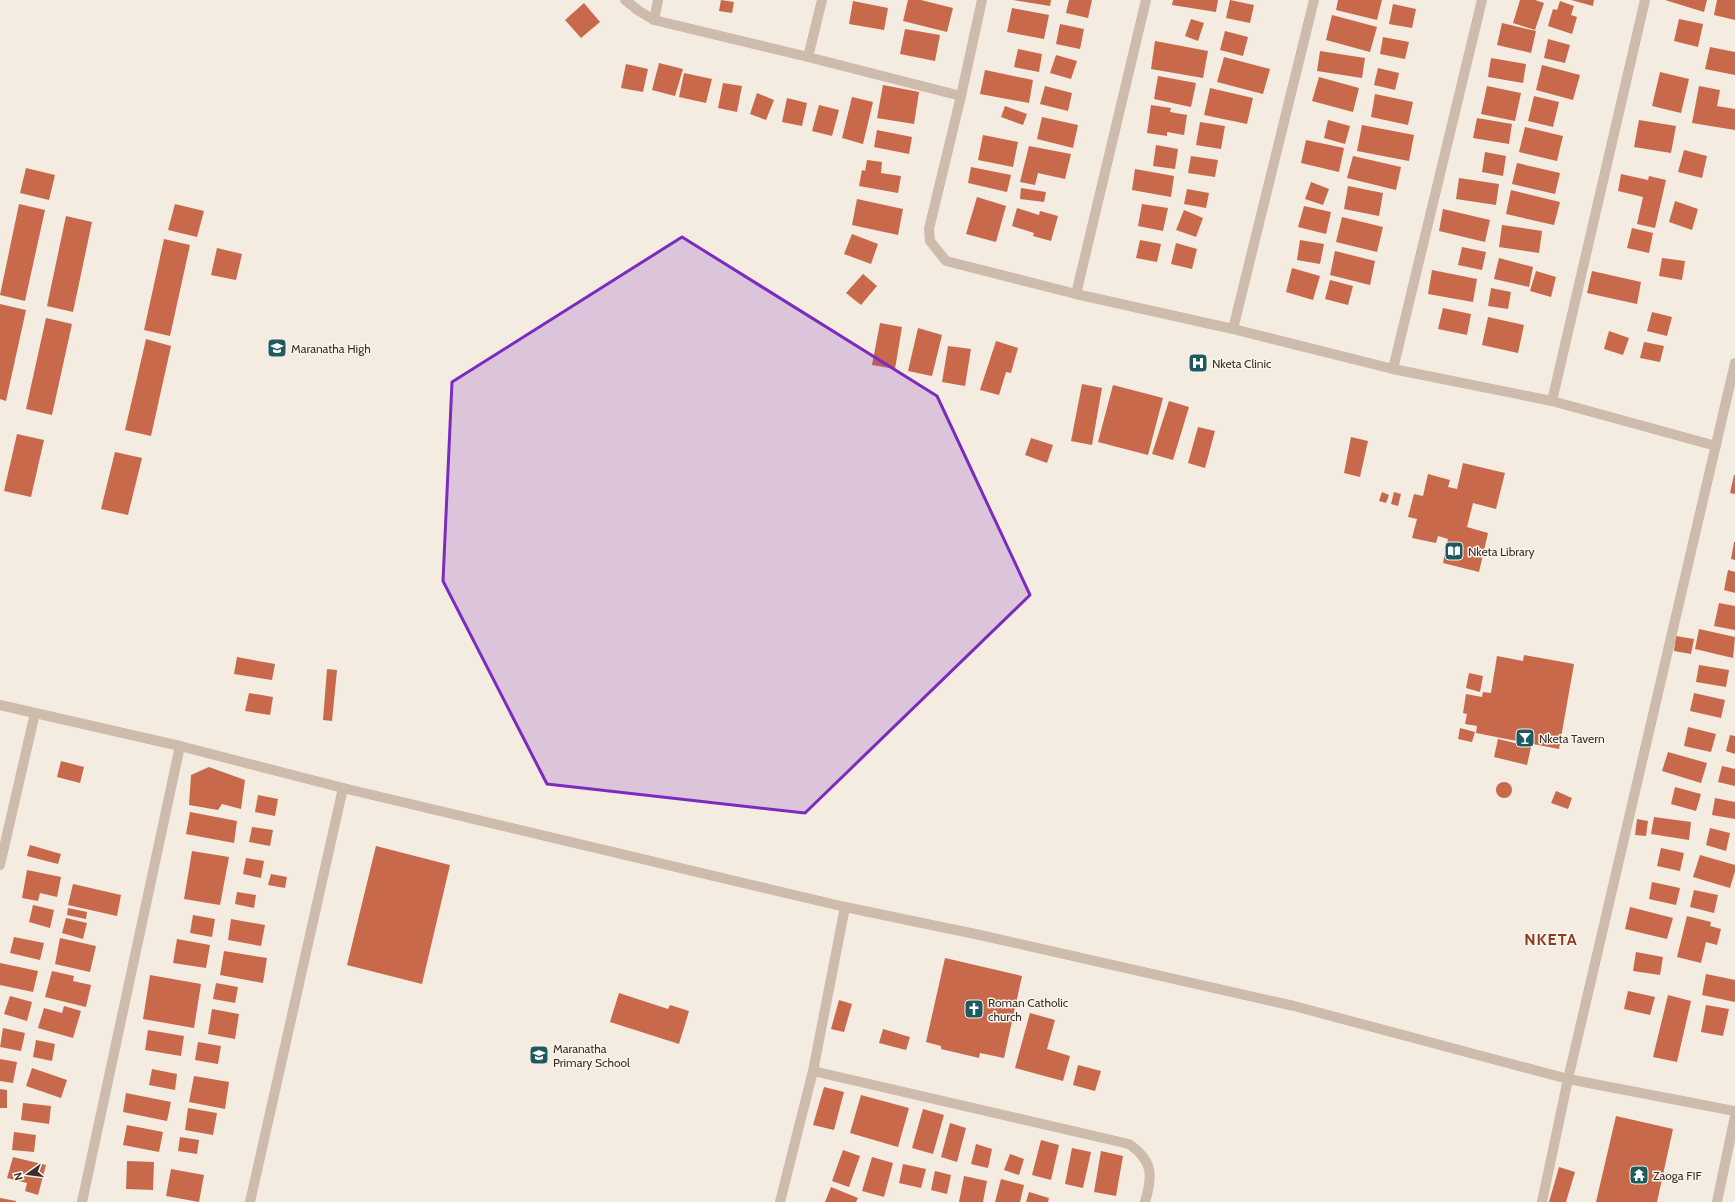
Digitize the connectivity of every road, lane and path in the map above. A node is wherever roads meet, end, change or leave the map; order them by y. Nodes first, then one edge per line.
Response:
1 (625, 0) edge
2 (658, 0) edge
3 (822, 0) edge
4 (982, 0) edge
5 (1146, 0) edge
6 (1314, 0) edge
7 (1482, 0) edge
8 (1645, 0) edge
9 (654, 20) junction
10 (808, 57) junction
11 (961, 96) junction
12 (1076, 294) junction
13 (1233, 329) junction
14 (1735, 363) edge
15 (1393, 369) junction
16 (1552, 401) junction
17 (1716, 446) junction
18 (0, 705) edge
19 (35, 713) junction
20 (180, 746) junction
21 (343, 788) junction
22 (0, 865) edge
23 (845, 907) junction
24 (813, 1071) junction
25 (1568, 1079) junction
26 (1735, 1111) edge
27 (1735, 1116) edge
28 (82, 1202) edge
29 (250, 1202) edge
30 (780, 1202) edge
31 (1145, 1202) edge
32 (1542, 1202) edge
33 (1717, 1202) edge

1 - 9 street
2 - 9 street
3 - 10 street
4 - 11 street
5 - 12 street
6 - 13 street
7 - 15 street
8 - 16 street
9 - 10 street
10 - 11 street
11 - 12 street
12 - 13 street
13 - 15 street
14 - 17 street
15 - 16 street
16 - 17 street
17 - 25 street
18 - 19 street
19 - 20 street
19 - 22 street
20 - 21 street
20 - 28 street
21 - 23 street
21 - 29 street
23 - 24 street
23 - 25 street
24 - 30 street
24 - 31 street
25 - 26 street
25 - 32 street
27 - 33 street

